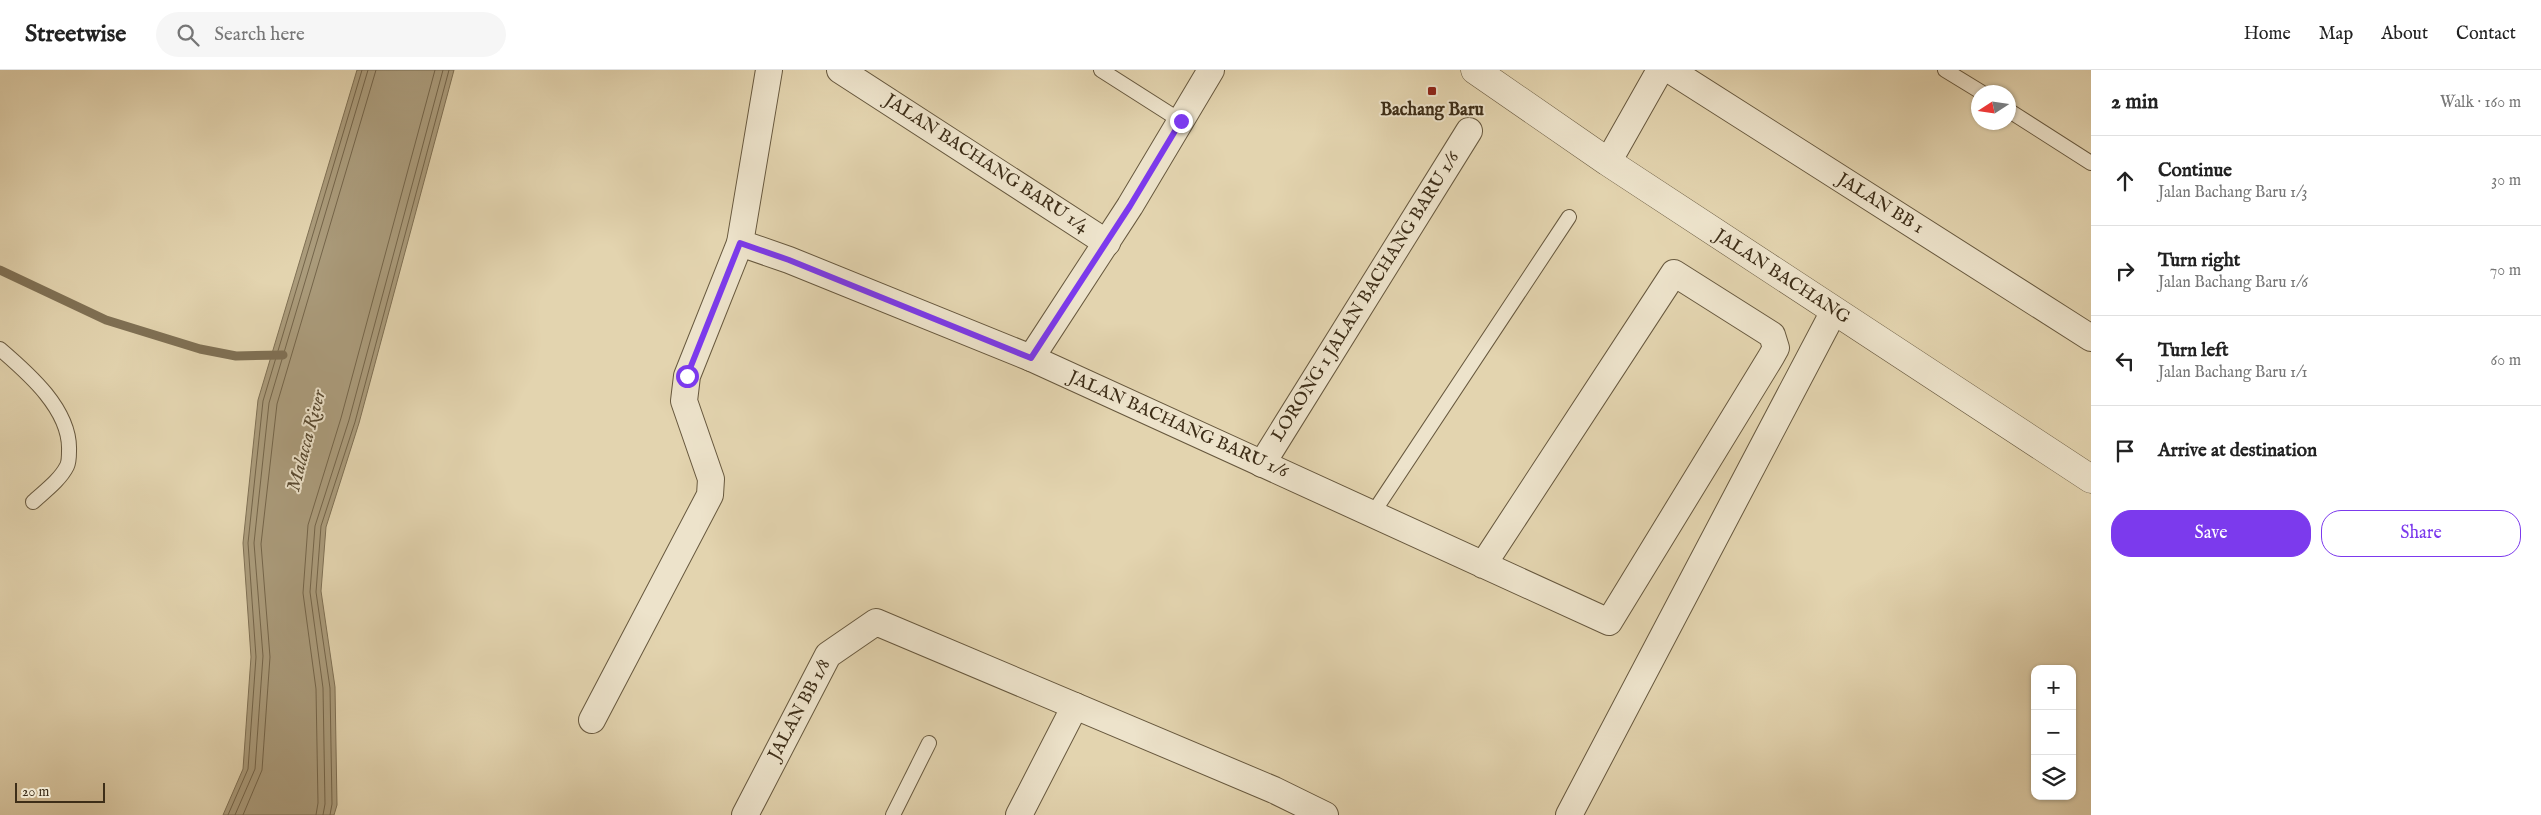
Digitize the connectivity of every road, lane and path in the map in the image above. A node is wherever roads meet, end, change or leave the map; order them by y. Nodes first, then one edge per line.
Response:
1 (769, 70) edge
2 (840, 70) edge
3 (1101, 70) edge
4 (1211, 70) edge
5 (1475, 70) edge
6 (1660, 70) edge
7 (1670, 70) edge
8 (1945, 70) edge
9 (1971, 86) edge
10 (2016, 115) edge
11 (1181, 121) junction
12 (1469, 130) dead end
13 (1608, 162) junction
14 (2091, 163) edge
15 (1569, 218) dead end
16 (740, 243) junction
17 (1106, 243) junction
18 (1834, 311) junction
19 (2091, 338) edge
20 (0, 349) edge
21 (1031, 358) junction
22 (1262, 464) junction
23 (2091, 479) edge
24 (33, 502) dead end
25 (1373, 513) junction
26 (1483, 565) junction
27 (1075, 706) junction
28 (592, 720) dead end
29 (929, 743) dead end
30 (1310, 812) edge
31 (744, 815) edge
32 (893, 815) edge
33 (1019, 815) edge
34 (1569, 815) edge

1 - 16 street
2 - 17 street, JALAN BACHANG BARU 1/4
3 - 11 lane
4 - 11 street
5 - 13 street, JALAN BACHANG
6 - 13 street
7 - 19 street, JALAN BB 1
8 - 9 lane
10 - 14 lane
11 - 17 street
12 - 22 street, LORONG 1 JALAN BACHANG BARU 1/6
13 - 18 street, JALAN BACHANG
15 - 25 lane
16 - 21 street, JALAN BACHANG BARU 1/6
16 - 28 street
17 - 21 street
18 - 23 street, JALAN BACHANG
18 - 34 street
20 - 24 lane
21 - 22 street, JALAN BACHANG BARU 1/6
22 - 25 street, JALAN BACHANG BARU 1/6
25 - 26 street, JALAN BACHANG BARU 1/6
26 - 26 street, JALAN BACHANG BARU 1/6
27 - 30 street
27 - 31 street, JALAN BB 1/8
27 - 33 street
29 - 32 lane

